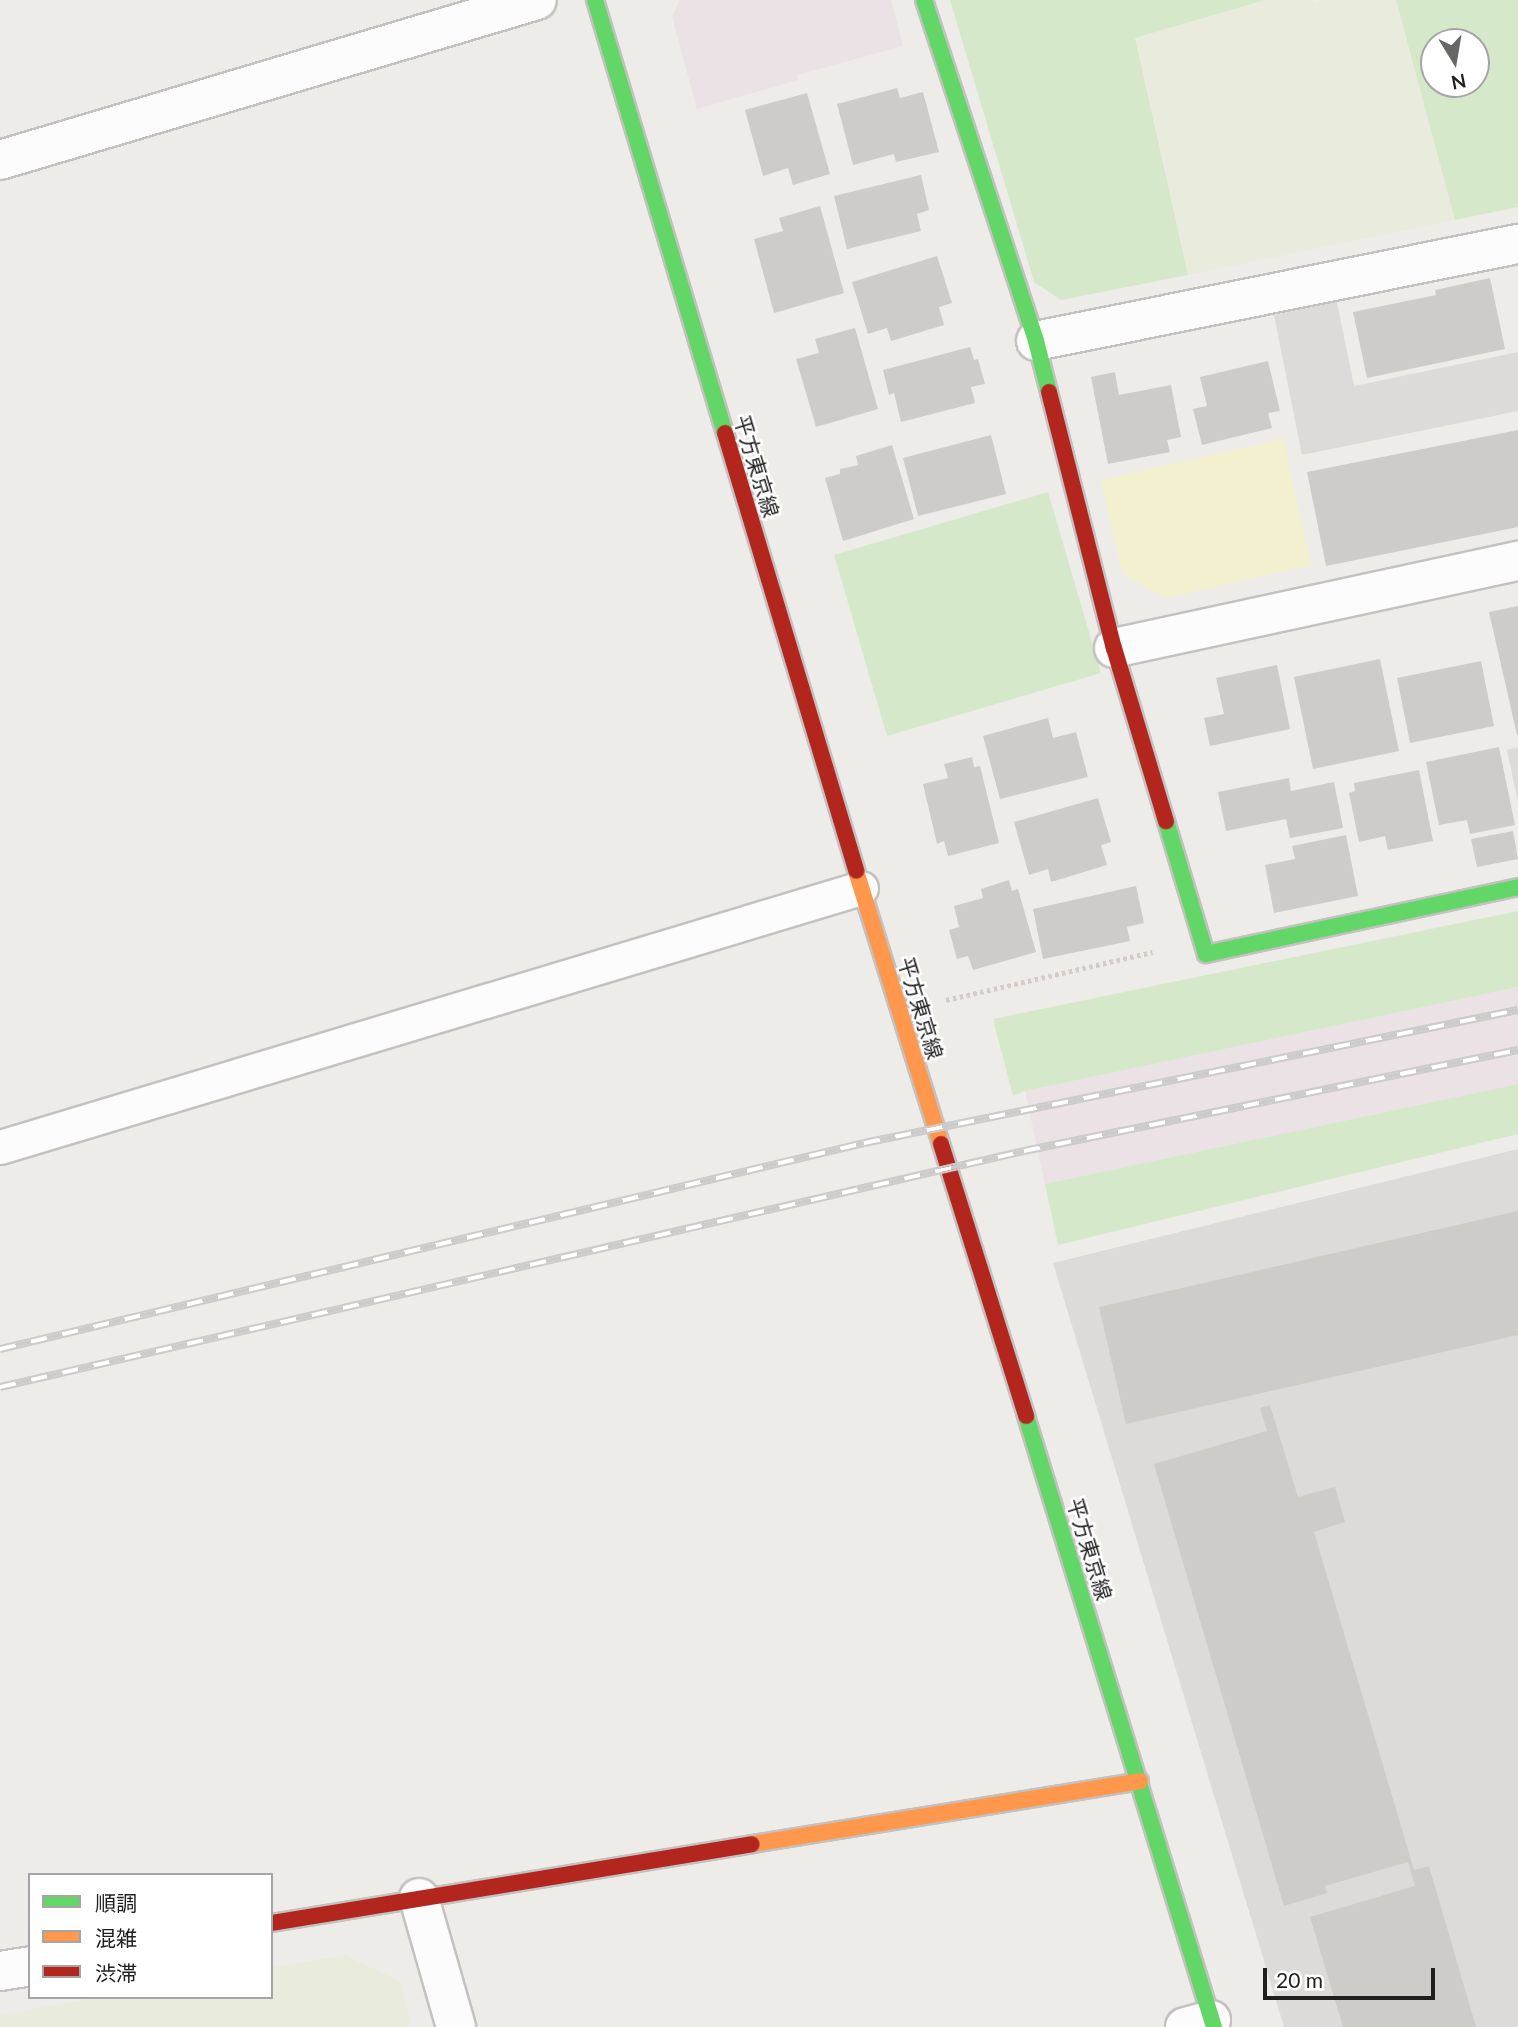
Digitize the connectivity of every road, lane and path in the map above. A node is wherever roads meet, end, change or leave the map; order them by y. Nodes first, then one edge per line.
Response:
1 (537, 0) edge
2 (595, 0) edge
3 (924, 0) edge
4 (0, 160) edge
5 (1518, 244) edge
6 (1036, 341) junction
7 (1518, 561) edge
8 (1114, 648) junction
9 (1518, 887) edge
10 (861, 888) junction
11 (1202, 941) junction
12 (944, 1000) dead end
13 (0, 1147) edge
14 (1140, 1781) junction
15 (419, 1898) junction
16 (273, 1923) edge
17 (28, 1966) edge
18 (0, 1971) edge
19 (1203, 2025) edge
20 (456, 2027) edge

1 - 4 street
2 - 10 street, 平方東京線
3 - 6 street
5 - 6 street
6 - 8 street
7 - 8 street
8 - 11 street
9 - 11 street
10 - 13 lane
10 - 14 street, 平方東京線
11 - 12 path
14 - 15 street
14 - 19 street, 平方東京線
15 - 16 street
15 - 20 street
17 - 18 street

